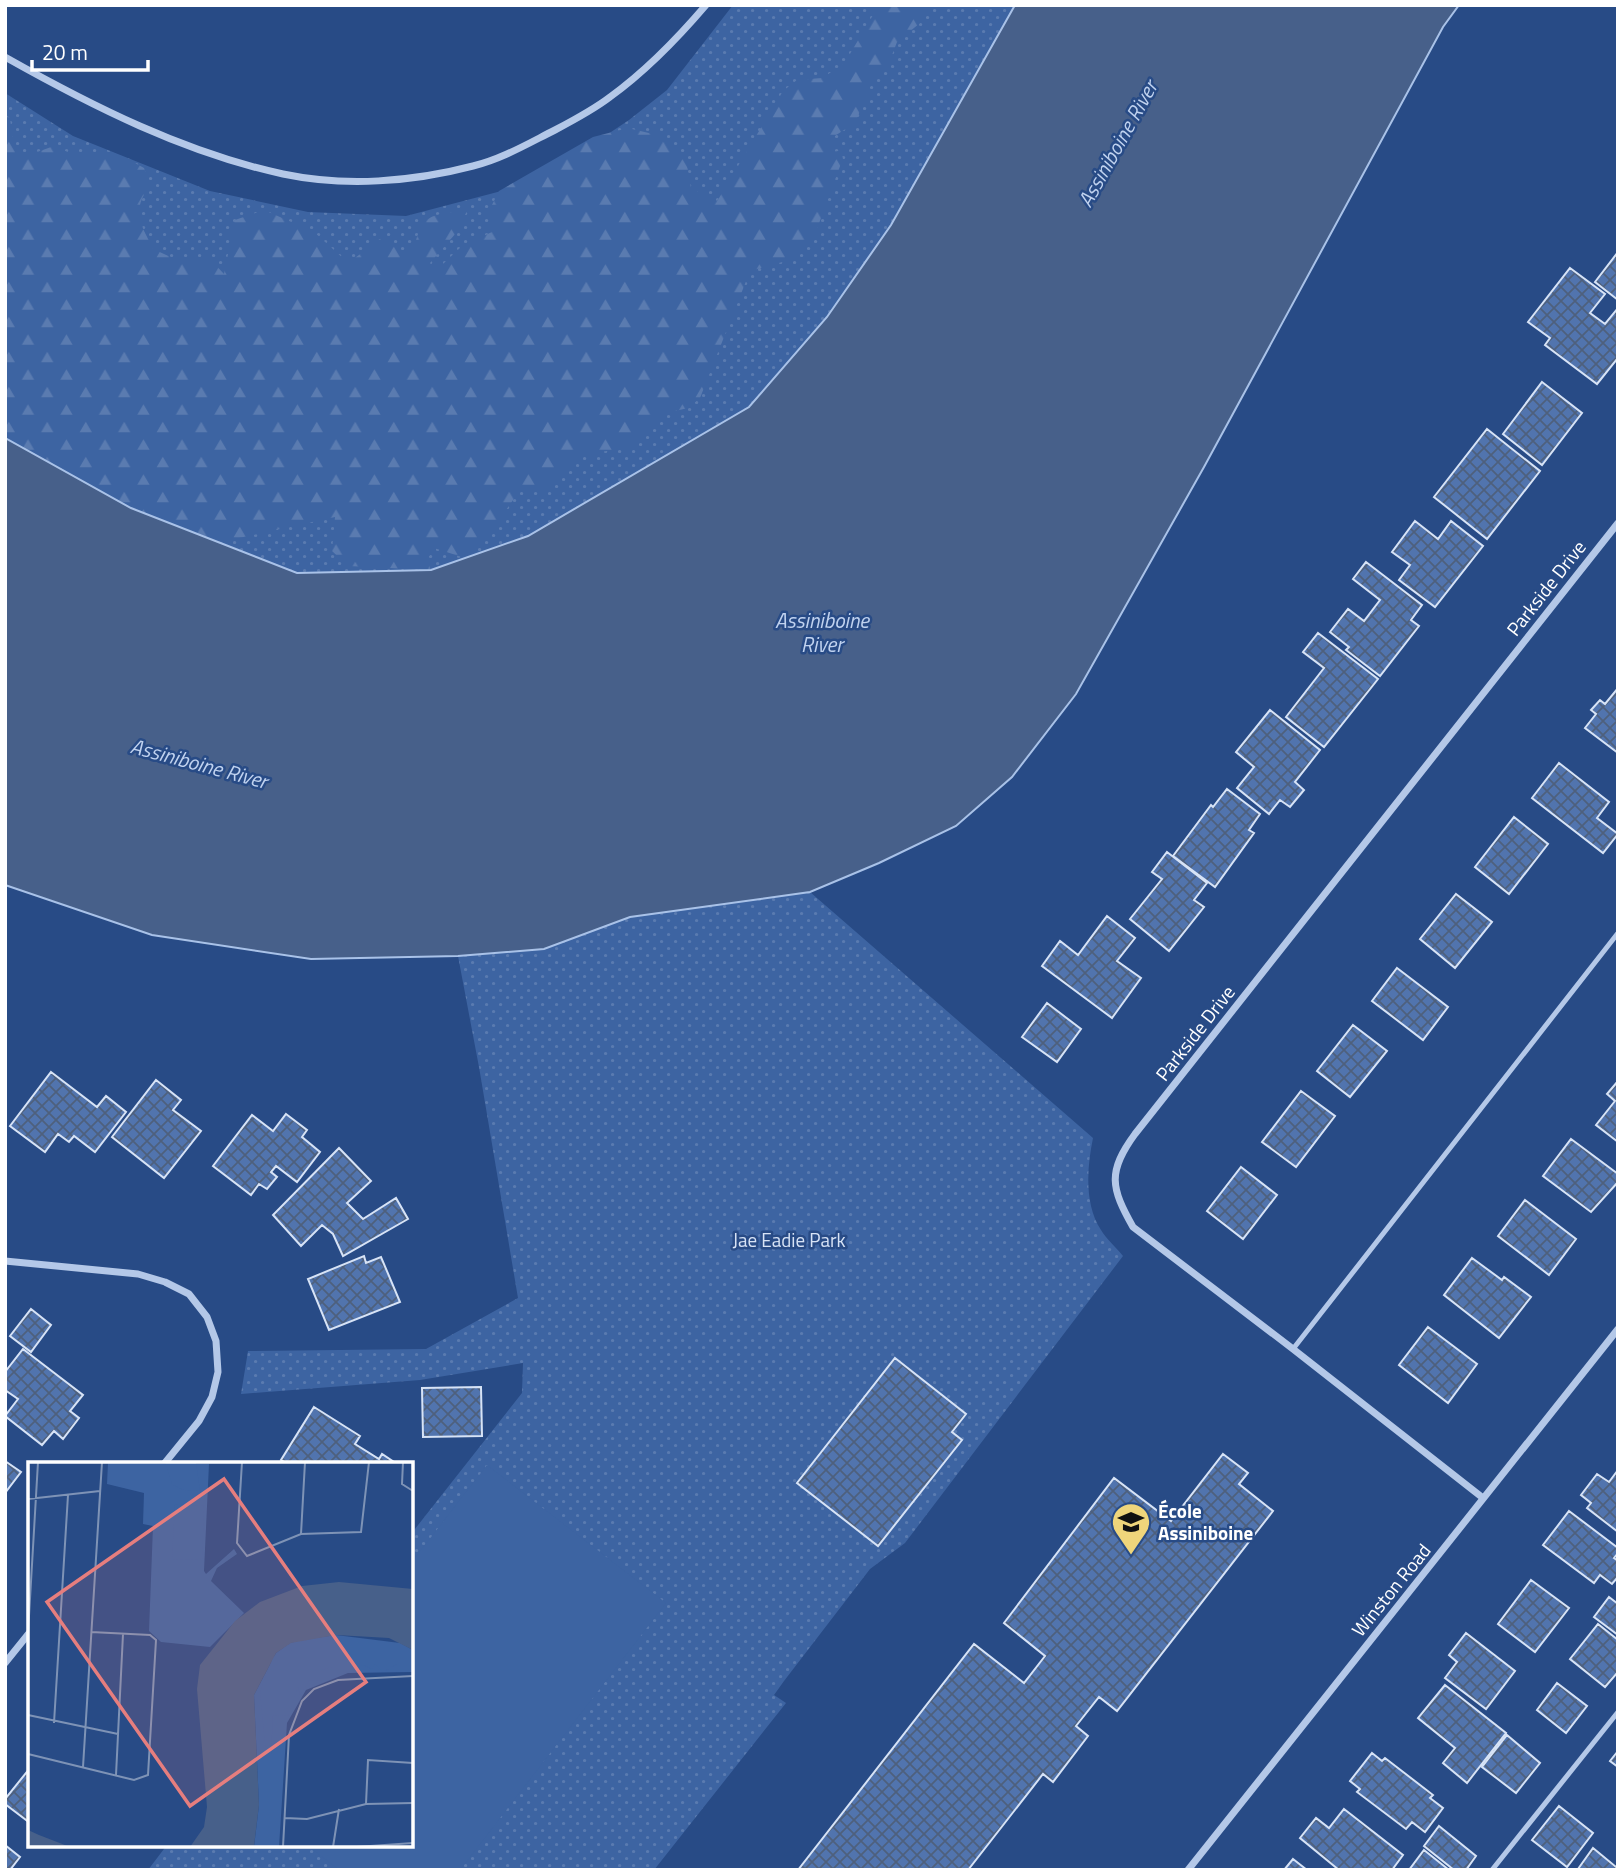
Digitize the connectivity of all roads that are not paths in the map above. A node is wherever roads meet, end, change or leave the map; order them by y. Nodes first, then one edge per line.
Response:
1 (706, 5) edge
2 (5, 57) edge
3 (1618, 523) edge
4 (1618, 933) edge
5 (5, 1262) edge
6 (1618, 1329) edge
7 (1293, 1349) junction
8 (166, 1462) edge
9 (1483, 1498) junction
10 (28, 1634) edge
11 (5, 1663) edge
12 (1618, 1712) edge
13 (1188, 1870) edge
14 (1492, 1870) edge

1 - 2 street
3 - 7 street, Parkside Drive
4 - 7 lane
5 - 8 street
6 - 9 street, Winston Road
7 - 9 street, Parkside Drive
9 - 13 street, Winston Road
10 - 11 street
12 - 14 lane

